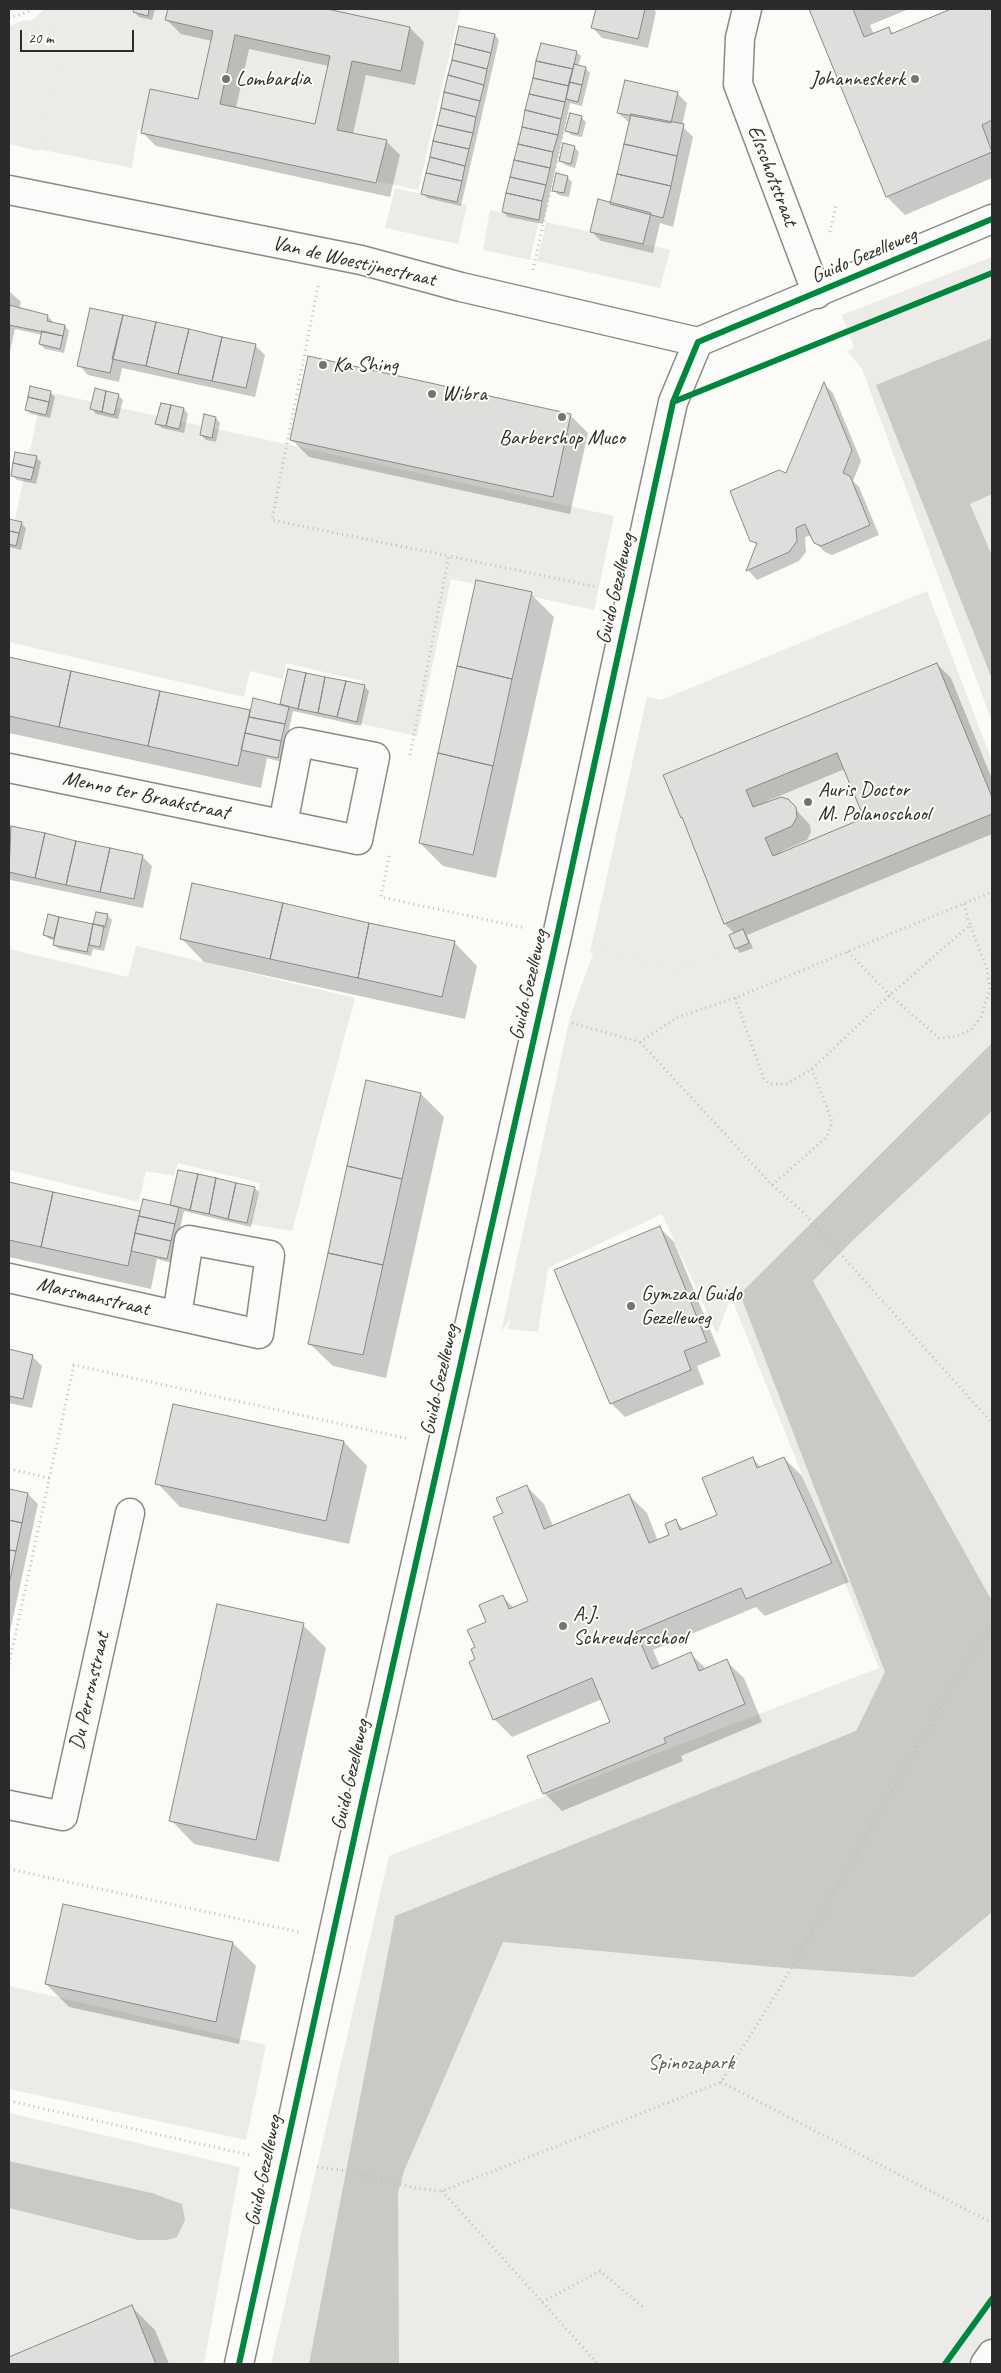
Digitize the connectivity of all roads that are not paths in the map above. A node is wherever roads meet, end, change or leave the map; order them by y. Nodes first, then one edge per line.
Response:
1 (746, 9) edge
2 (9, 190) edge
3 (992, 219) edge
4 (817, 294) junction
5 (698, 342) junction
6 (9, 768) edge
7 (283, 824) dead end
8 (9, 1278) edge
9 (177, 1315) dead end
10 (130, 1513) dead end
11 (9, 1805) edge
12 (992, 2354) edge
13 (239, 2364) edge
14 (985, 2364) edge

1 - 4 street, Elsschotstraat
2 - 5 street, Van de Woestijnestraat
3 - 4 street, Guido Gezelleweg
4 - 5 street, Guido Gezelleweg
5 - 13 street, Guido Gezelleweg
6 - 7 street, Menno ter Braakstraat
8 - 9 street, Marsmanstraat
10 - 11 street, Du Perronstraat
12 - 14 street

